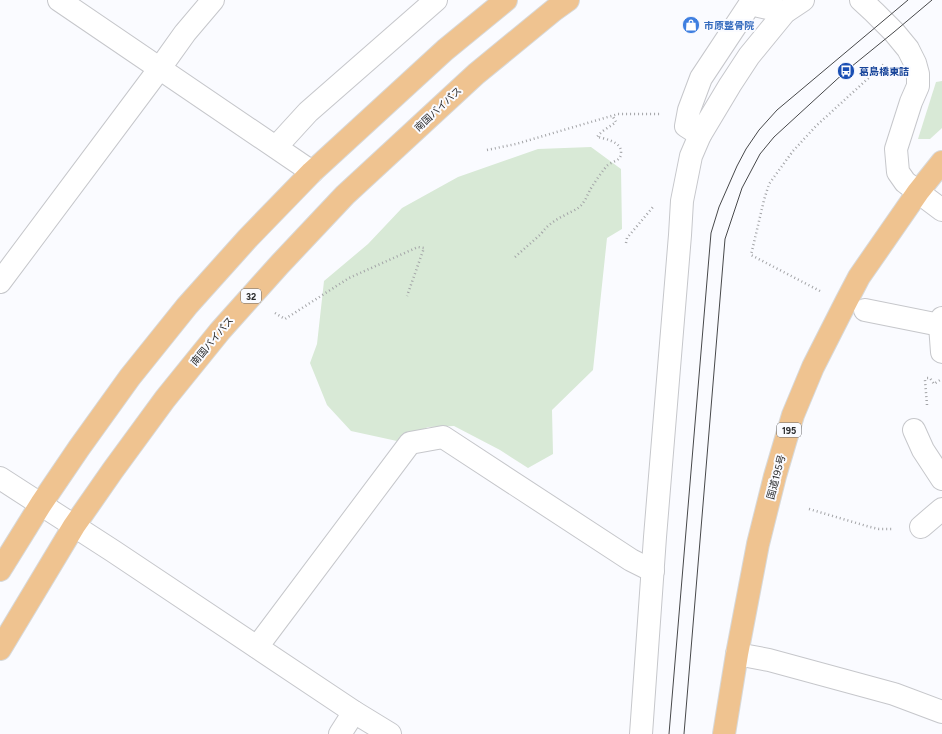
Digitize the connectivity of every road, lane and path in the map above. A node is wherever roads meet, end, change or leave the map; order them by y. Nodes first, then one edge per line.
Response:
1 (59, 0) edge
2 (213, 0) edge
3 (436, 0) edge
4 (506, 0) edge
5 (568, 0) edge
6 (803, 0) edge
7 (861, 0) edge
8 (786, 12) junction
9 (905, 45) junction
10 (160, 68) junction
11 (663, 114) dead end
12 (612, 115) junction
13 (700, 135) junction
14 (276, 146) junction
15 (487, 150) dead end
16 (942, 162) edge
17 (312, 172) junction
18 (918, 192) junction
19 (682, 201) junction
20 (942, 210) edge
21 (626, 243) dead end
22 (515, 257) dead end
23 (0, 282) edge
24 (824, 293) dead end
25 (407, 296) dead end
26 (865, 310) dead end
27 (275, 313) dead end
28 (941, 322) edge
29 (942, 352) edge
30 (942, 379) edge
31 (914, 430) joint
32 (0, 478) edge
33 (942, 479) edge
34 (41, 504) junction
35 (808, 509) dead end
36 (942, 509) edge
37 (74, 526) junction
38 (921, 527) dead end
39 (894, 529) dead end
40 (0, 570) edge
41 (653, 571) junction
42 (257, 647) junction
43 (0, 649) edge
44 (737, 654) junction
45 (354, 712) junction
46 (942, 712) edge
47 (340, 734) edge
48 (390, 734) edge
49 (641, 734) edge
50 (724, 734) edge

1 - 10 street
2 - 10 street
3 - 14 street
4 - 17 highway
5 - 37 highway, 南国バイパス / 32
6 - 8 street
7 - 9 street
8 - 13 street
8 - 13 street
9 - 18 street
9 - 24 path
10 - 14 street
10 - 23 street
11 - 12 path
12 - 15 path
12 - 22 path
13 - 19 street
14 - 17 street
16 - 18 highway, 国道195号 / 195
17 - 34 highway
18 - 20 street
18 - 44 highway, 国道195号 / 195
19 - 21 path
19 - 41 street
25 - 27 path
26 - 28 street
28 - 29 street
30 - 31 path
31 - 33 street
32 - 34 street
34 - 37 street
34 - 40 highway
35 - 39 path
36 - 38 street
37 - 42 street
37 - 43 highway, 南国バイパス / 32
41 - 42 street
41 - 49 street
42 - 45 street
44 - 46 street
44 - 50 highway, 国道195号 / 195
45 - 47 street
45 - 48 street

